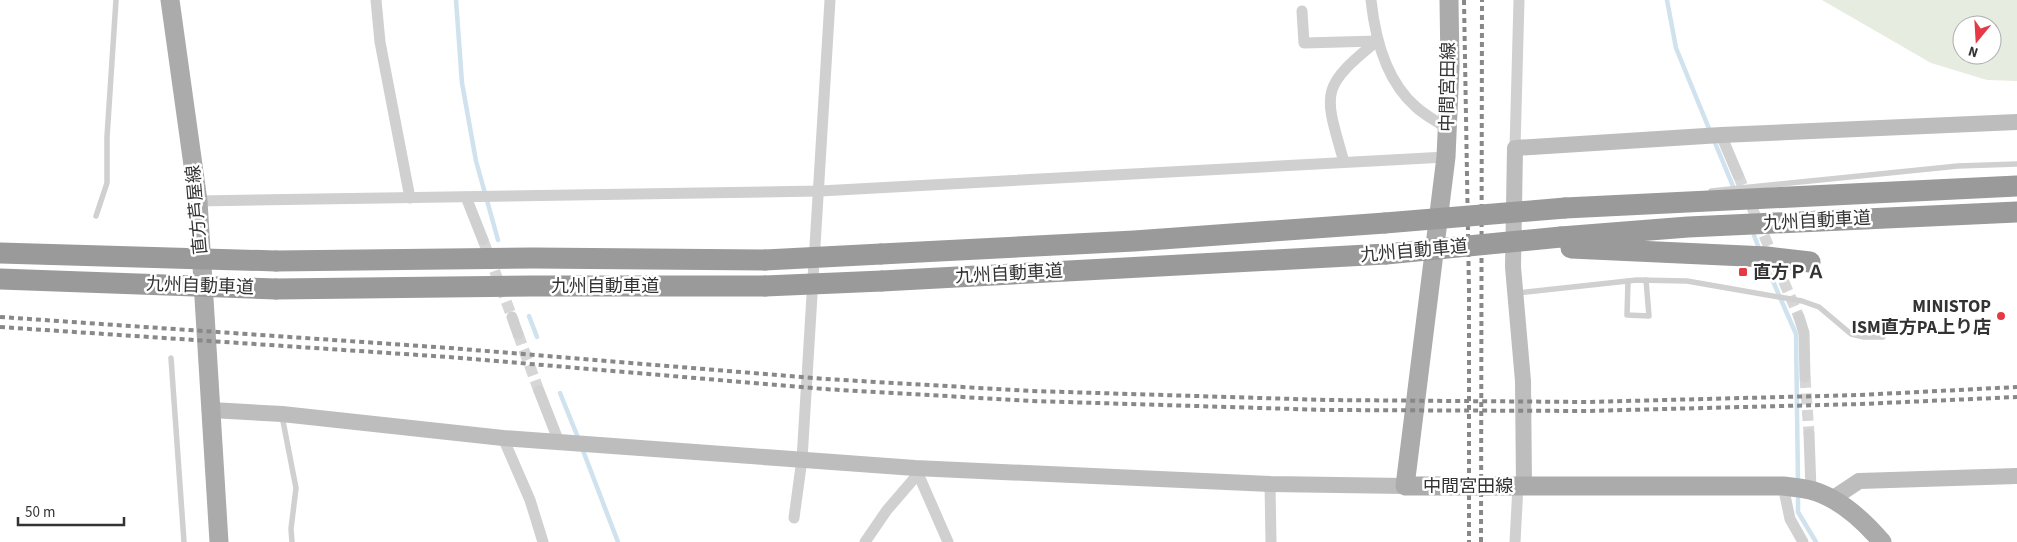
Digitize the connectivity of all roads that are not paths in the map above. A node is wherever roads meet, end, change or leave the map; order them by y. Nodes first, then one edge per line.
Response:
1 (116, 0) edge
2 (170, 0) edge
3 (376, 0) edge
4 (830, 0) edge
5 (1371, 0) edge
6 (1449, 0) edge
7 (1519, 0) edge
8 (1302, 11) dead end
9 (1378, 41) junction
10 (2017, 122) edge
11 (1448, 129) junction
12 (1721, 135) junction
13 (1515, 148) junction
14 (1446, 157) junction
15 (1344, 162) junction
16 (2017, 164) edge
17 (1738, 175) tunnel mouth
18 (2017, 186) edge
19 (820, 191) junction
20 (1702, 192) dead end
21 (1693, 194) dead end
22 (470, 197) junction
23 (410, 198) junction
24 (198, 201) junction
25 (1620, 205) junction
26 (2017, 212) edge
27 (96, 216) dead end
28 (483, 240) tunnel mouth
29 (1561, 242) junction
30 (0, 253) edge
31 (1690, 253) junction
32 (1717, 262) dead end
33 (1810, 262) dead end
34 (0, 278) edge
35 (1646, 280) junction
36 (1628, 281) junction
37 (1514, 293) junction
38 (1799, 316) tunnel mouth
39 (512, 317) tunnel mouth
40 (518, 334) tunnel mouth
41 (1883, 337) dead end
42 (171, 358) dead end
43 (1805, 377) tunnel mouth
44 (539, 391) tunnel mouth
45 (211, 410) junction
46 (282, 414) junction
47 (1808, 434) tunnel mouth
48 (503, 438) junction
49 (562, 442) junction
50 (802, 459) junction
51 (917, 471) junction
52 (2017, 476) edge
53 (1270, 484) junction
54 (1405, 486) junction
55 (1521, 486) junction
56 (1783, 486) junction
57 (1811, 490) junction
58 (1832, 499) junction
59 (794, 518) dead end
60 (184, 542) edge
61 (220, 542) edge
62 (292, 542) edge
63 (543, 542) edge
64 (865, 542) edge
65 (948, 542) edge
66 (1271, 542) edge
67 (1515, 542) edge
68 (1804, 542) edge
69 (1882, 542) edge

1 - 27 lane
2 - 24 main road, 直方芦屋線
3 - 23 street
4 - 19 street
5 - 9 street
6 - 11 main road, 中間宮田線
7 - 13 street
8 - 9 street
9 - 11 street
9 - 15 street
10 - 12 street
11 - 14 main road, 中間宮田線
12 - 13 street
12 - 17 street
13 - 37 street
14 - 15 street
14 - 54 main road, 中間宮田線
15 - 19 street
16 - 20 lane
18 - 25 highway, 九州自動車道
19 - 22 street
19 - 50 street
21 - 25 lane
22 - 23 street
22 - 28 street
23 - 24 street
24 - 45 main road, 直方芦屋線
25 - 30 highway, 九州自動車道, bridge
26 - 29 highway, 九州自動車道
29 - 31 highway
29 - 34 highway, 九州自動車道, bridge
31 - 32 lane
31 - 33 highway
35 - 36 lane
35 - 36 lane
35 - 41 lane
36 - 37 lane
37 - 55 street
38 - 43 street
39 - 40 street
42 - 60 lane
44 - 49 street
45 - 46 street
45 - 61 main road, 直方芦屋線
46 - 48 street
46 - 62 lane
47 - 57 street
48 - 49 street
48 - 63 street
49 - 50 street
50 - 51 street
50 - 59 street
51 - 53 street
51 - 64 street
51 - 65 street
52 - 58 street
53 - 54 street
53 - 66 street
54 - 55 main road, 中間宮田線
55 - 56 main road, 中間宮田線
55 - 67 street
56 - 57 main road, 中間宮田線
56 - 68 street
57 - 58 main road, 中間宮田線
58 - 69 main road, 中間宮田線

